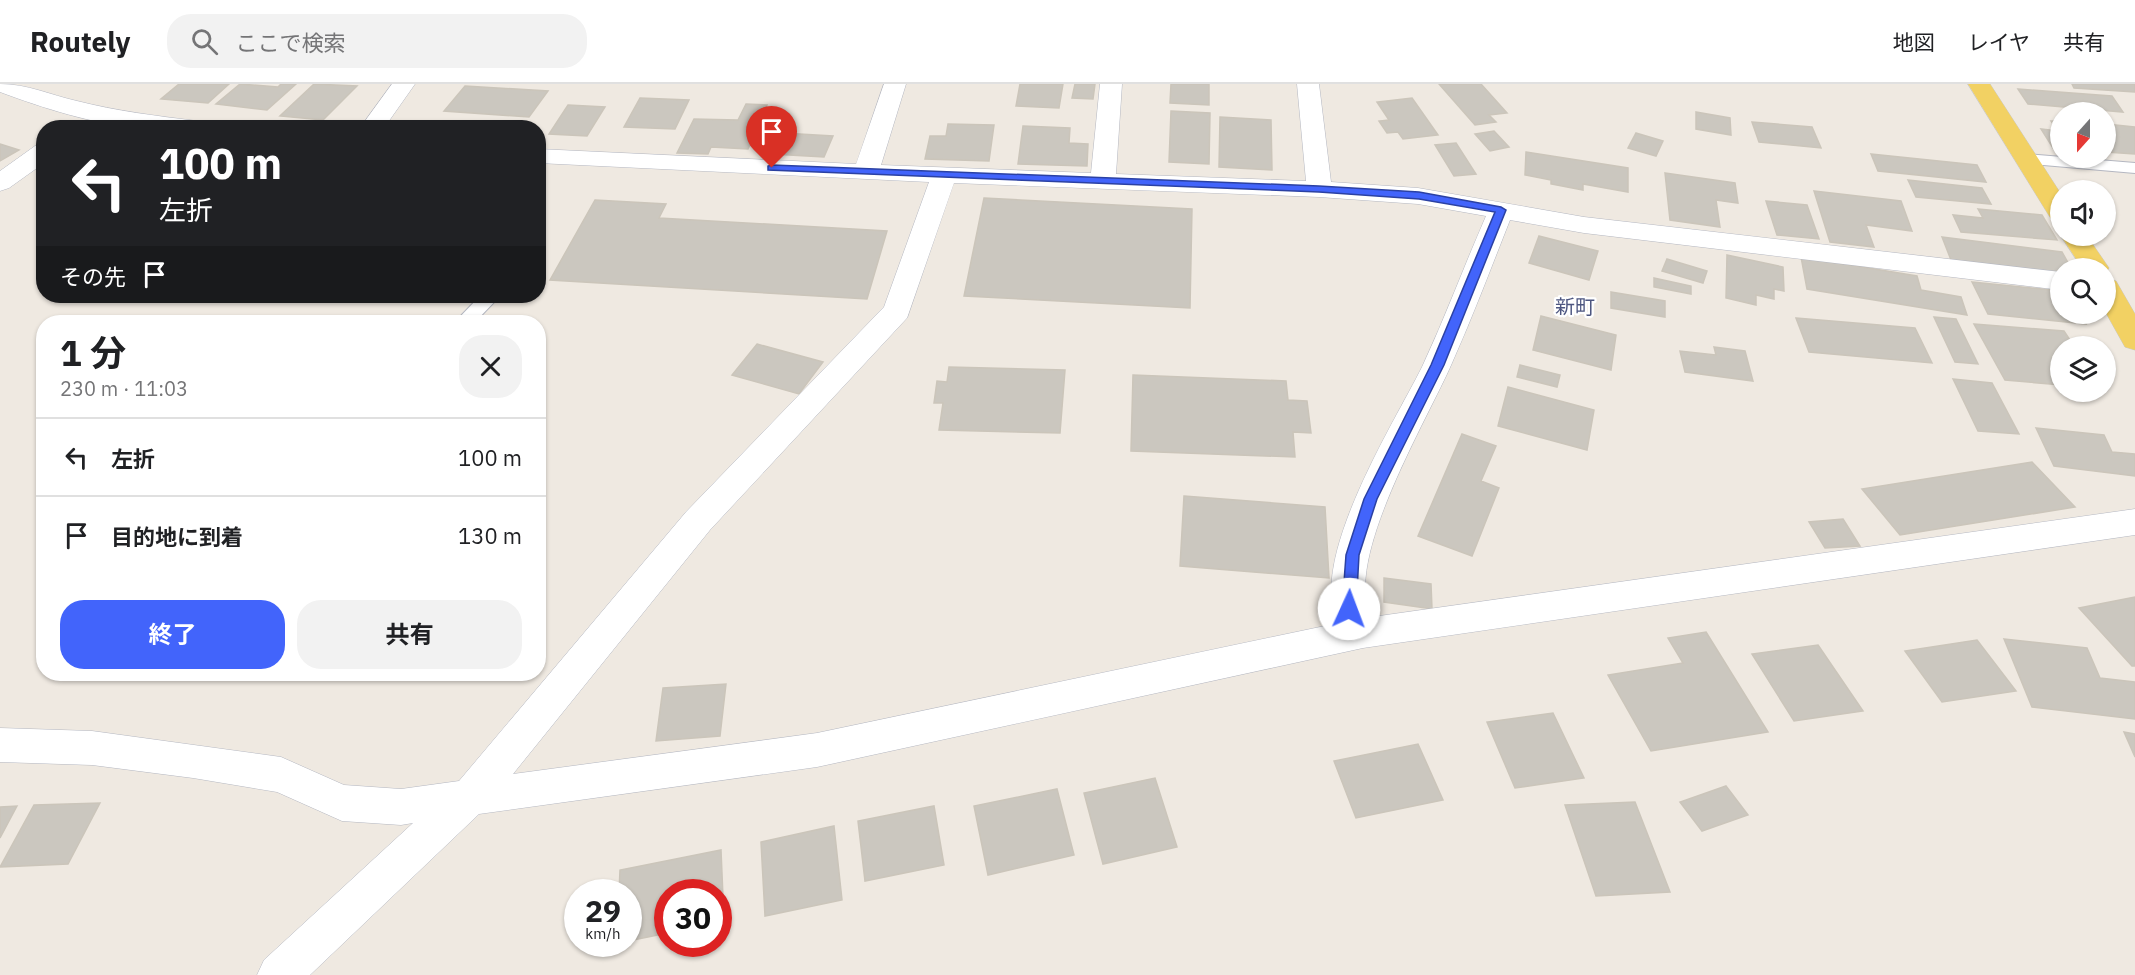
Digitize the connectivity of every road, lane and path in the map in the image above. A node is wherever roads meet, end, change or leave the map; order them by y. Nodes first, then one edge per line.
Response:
1 (1, 84) edge
2 (404, 84) edge
3 (895, 84) edge
4 (1111, 84) edge
5 (1308, 84) edge
6 (1979, 84) edge
7 (97, 111) junction
8 (85, 120) edge
9 (130, 120) edge
10 (378, 120) edge
11 (546, 156) edge
12 (36, 157) edge
13 (2026, 159) junction
14 (2135, 168) edge
15 (866, 172) junction
16 (944, 175) junction
17 (1103, 181) junction
18 (0, 183) edge
19 (1319, 189) junction
20 (2050, 197) edge
21 (1501, 210) junction
22 (2050, 280) edge
23 (485, 303) edge
24 (2116, 304) edge
25 (472, 315) edge
26 (2132, 332) edge
27 (2135, 522) edge
28 (1363, 633) junction
29 (0, 745) edge
30 (469, 798) junction
31 (279, 975) edge

1 - 7 street
2 - 10 street
3 - 15 street
4 - 17 street
5 - 19 street
6 - 13 main road
7 - 8 street
7 - 9 street
11 - 15 street
12 - 18 street
13 - 14 lane
13 - 20 main road
15 - 16 street
16 - 17 street
16 - 30 street
17 - 19 street
19 - 21 street
21 - 22 street
21 - 28 street
23 - 25 lane
24 - 26 main road
27 - 28 street
28 - 30 street
29 - 30 street
30 - 31 street

